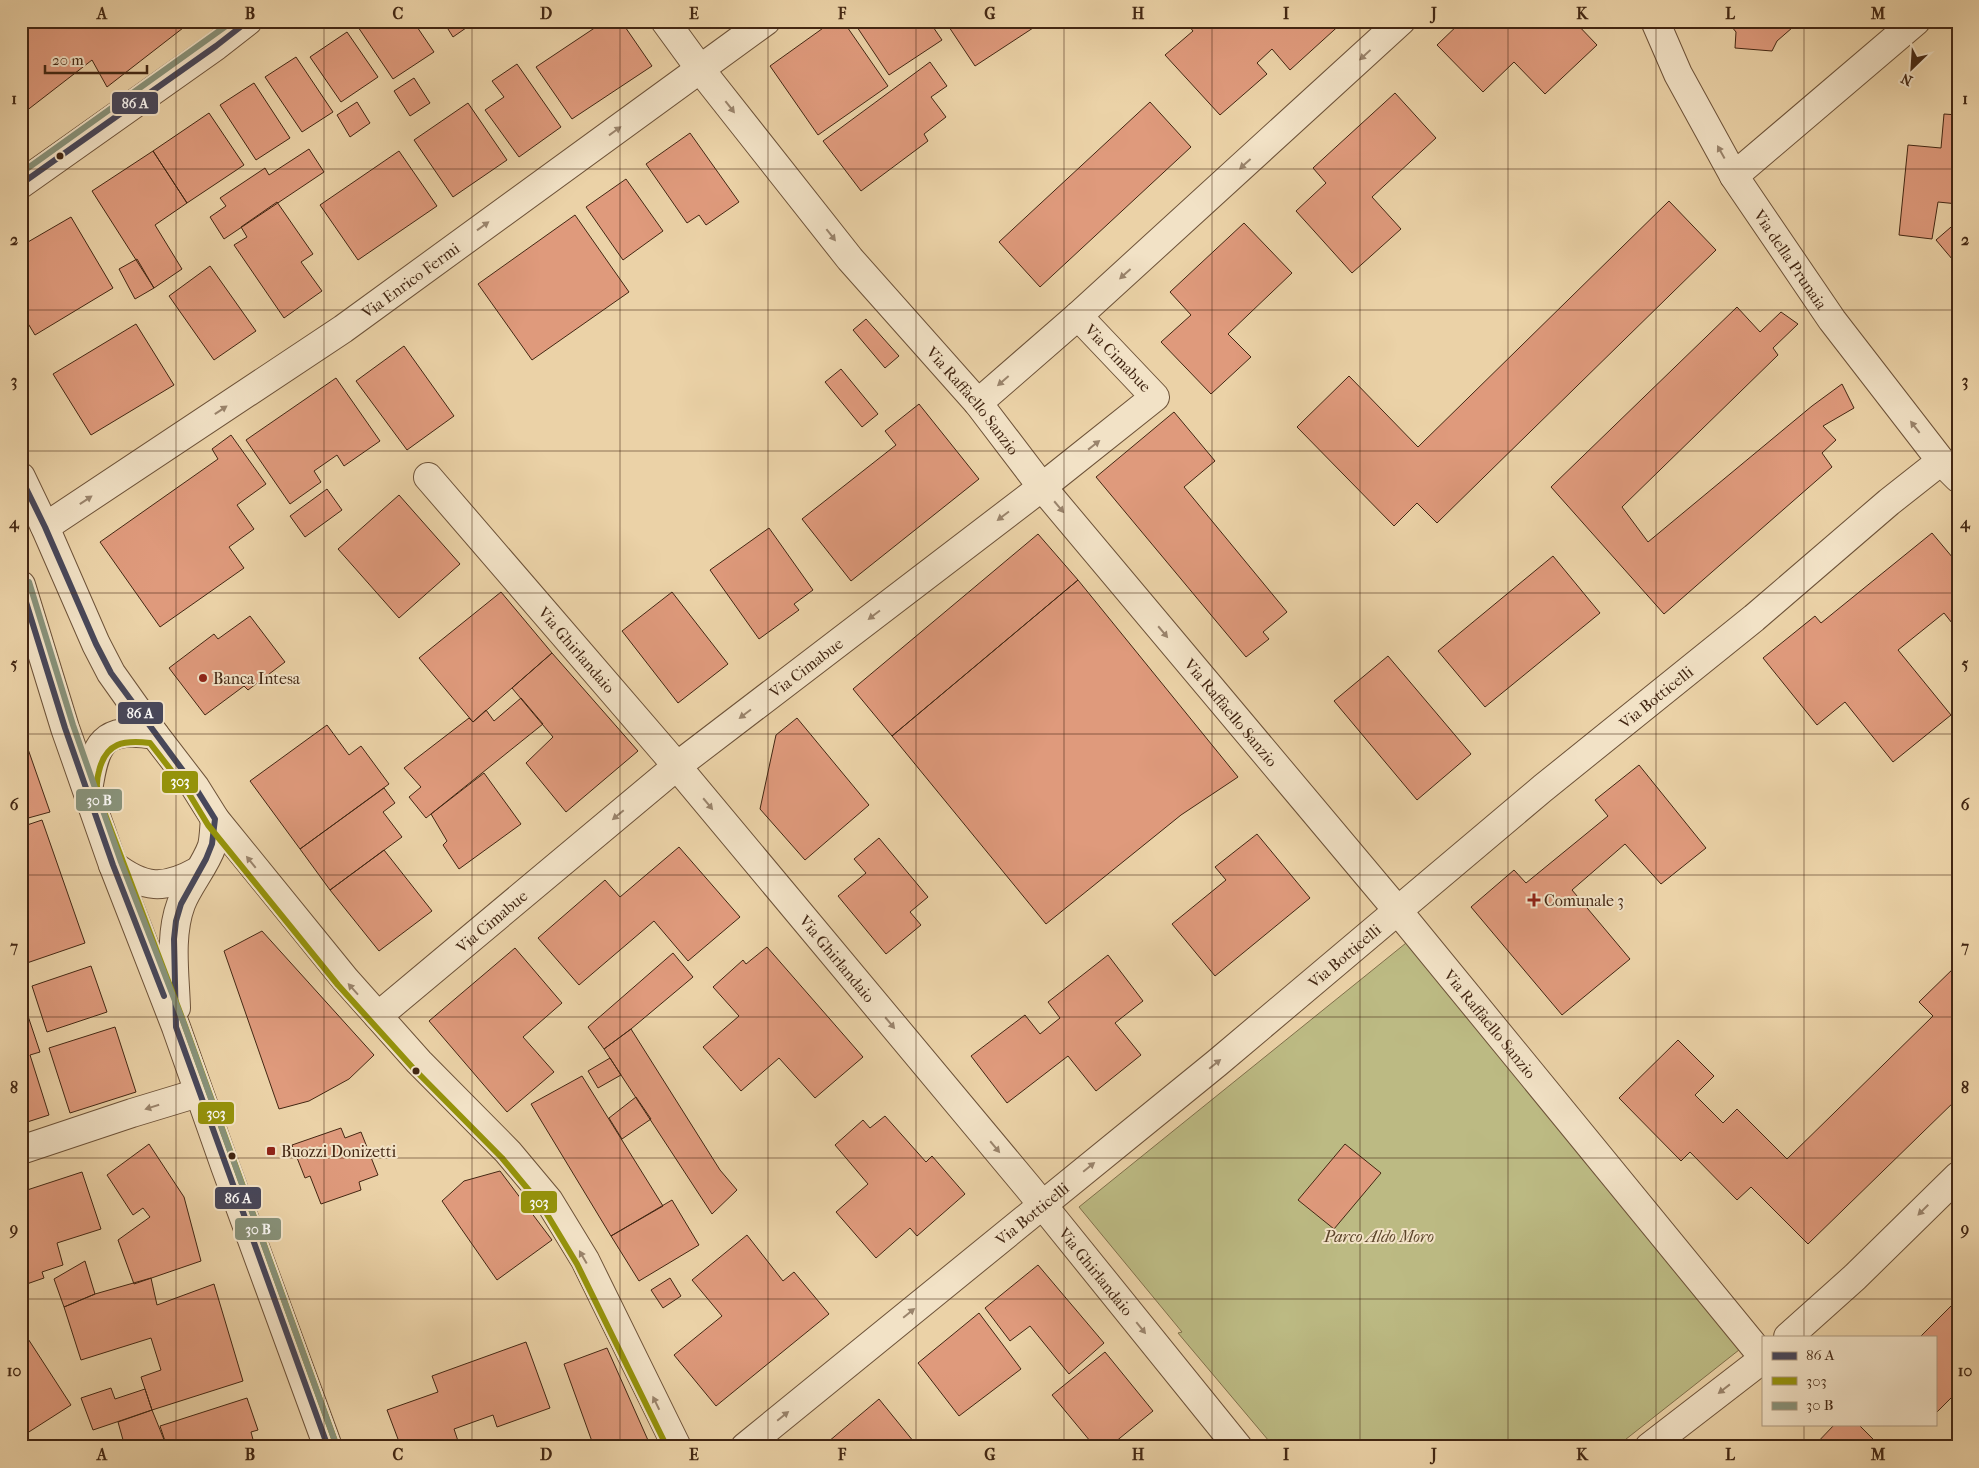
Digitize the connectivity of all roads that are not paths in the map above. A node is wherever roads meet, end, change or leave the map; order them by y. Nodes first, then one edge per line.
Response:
1 (248, 21) edge
2 (665, 21) edge
3 (766, 21) edge
4 (1400, 21) edge
5 (1655, 21) edge
6 (1916, 21) edge
7 (700, 69) junction
8 (1734, 176) junction
9 (21, 184) edge
10 (1078, 316) junction
11 (978, 403) junction
12 (1950, 470) edge
13 (21, 477) edge
14 (428, 477) dead end
15 (1042, 487) junction
16 (45, 527) junction
17 (21, 585) edge
18 (155, 735) junction
19 (677, 766) junction
20 (88, 791) junction
21 (215, 819) junction
22 (113, 865) junction
23 (198, 871) junction
24 (1398, 911) junction
25 (378, 1016) junction
26 (176, 1027) junction
27 (198, 1093) junction
28 (21, 1150) edge
29 (1958, 1176) edge
30 (1042, 1205) junction
31 (1789, 1336) edge
32 (1762, 1357) edge
33 (1762, 1359) edge
34 (328, 1447) edge
35 (677, 1447) edge
36 (745, 1447) edge
37 (1238, 1447) edge
38 (1649, 1447) edge

1 - 9 street
2 - 7 street, Via Raffaello Sanzio
3 - 7 street, Via Enrico Fermi
4 -> 10 street, Via Cimabue
8 -> 5 street, Via della Prunaia
6 - 8 street
7 -> 11 street, Via Raffaello Sanzio
16 -> 7 street, Via Enrico Fermi
12 -> 8 street, Via della Prunaia
10 -> 11 street, Via Cimabue
15 -> 10 street, Via Cimabue
11 - 15 street, Via Raffaello Sanzio
12 - 24 street, Via Botticelli
13 - 16 street
14 - 19 street, Via Ghirlandaio
15 -> 19 street, Via Cimabue
15 -> 24 street, Via Raffaello Sanzio
16 - 18 street
17 - 20 street
18 - 20 street
18 - 21 street
19 -> 25 street, Via Cimabue
19 -> 30 street, Via Ghirlandaio
20 - 22 street
21 - 23 street
25 -> 21 street
22 - 23 street
22 - 26 street
23 - 26 street
30 -> 24 street, Via Botticelli
24 - 32 street, Via Raffaello Sanzio
35 -> 25 street
26 - 27 street
27 -> 28 street
27 - 34 street
29 -> 31 street
36 -> 30 street, Via Botticelli
30 -> 37 street, Via Ghirlandaio
33 -> 38 street

